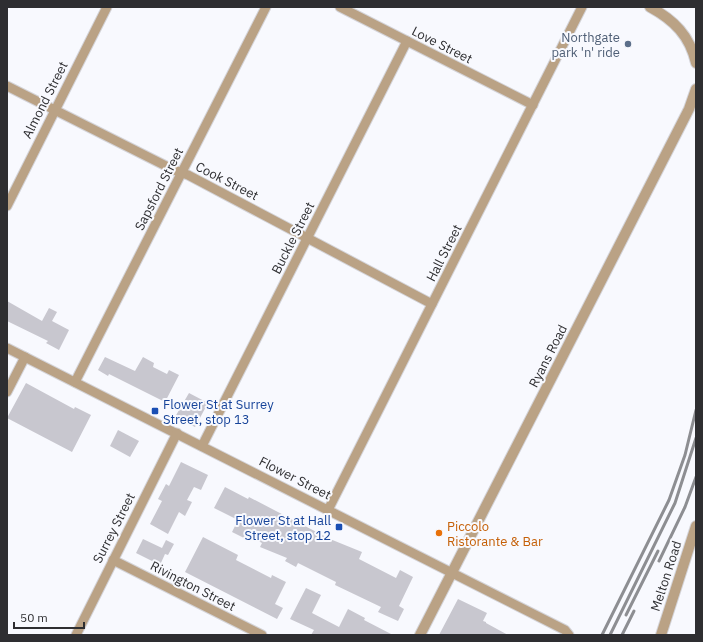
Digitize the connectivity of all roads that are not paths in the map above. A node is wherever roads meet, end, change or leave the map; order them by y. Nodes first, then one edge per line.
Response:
1 (107, 7) edge
2 (266, 7) edge
3 (340, 7) edge
4 (582, 7) edge
5 (650, 7) edge
6 (407, 41) junction
7 (696, 63) edge
8 (7, 86) edge
9 (696, 88) edge
10 (533, 105) junction
11 (55, 110) junction
12 (181, 173) junction
13 (7, 206) edge
14 (307, 239) junction
15 (432, 304) junction
16 (7, 348) edge
17 (25, 357) junction
18 (75, 382) junction
19 (7, 392) edge
20 (177, 433) junction
21 (202, 446) junction
22 (328, 510) junction
23 (696, 526) edge
24 (113, 560) junction
25 (452, 572) junction
26 (76, 635) edge
27 (262, 635) edge
28 (420, 635) edge
29 (569, 635) edge
30 (661, 635) edge

1 - 11 street, Almond Street
2 - 12 street, Sapsford Street
3 - 6 street, Love Street
4 - 10 street, Hall Street
5 - 7 street
6 - 10 street, Love Street
6 - 14 street, Buckle Street
8 - 11 street, Cook Street
9 - 25 street, Ryans Road
10 - 15 street, Hall Street
11 - 12 street, Cook Street
11 - 13 street, Almond Street
12 - 14 street, Cook Street
12 - 18 street, Sapsford Street
14 - 15 street, Cook Street
14 - 21 street, Buckle Street
15 - 22 street, Hall Street
16 - 17 street, Flower Street
17 - 18 street, Flower Street
17 - 19 street
18 - 20 street, Flower Street
20 - 21 street, Flower Street
20 - 24 street, Surrey Street
21 - 22 street, Flower Street
22 - 25 street, Flower Street
23 - 30 street, Melton Road
24 - 26 street, Surrey Street
24 - 27 street, Rivington Street
25 - 28 street, Ryans Road
25 - 29 street, Flower Street

